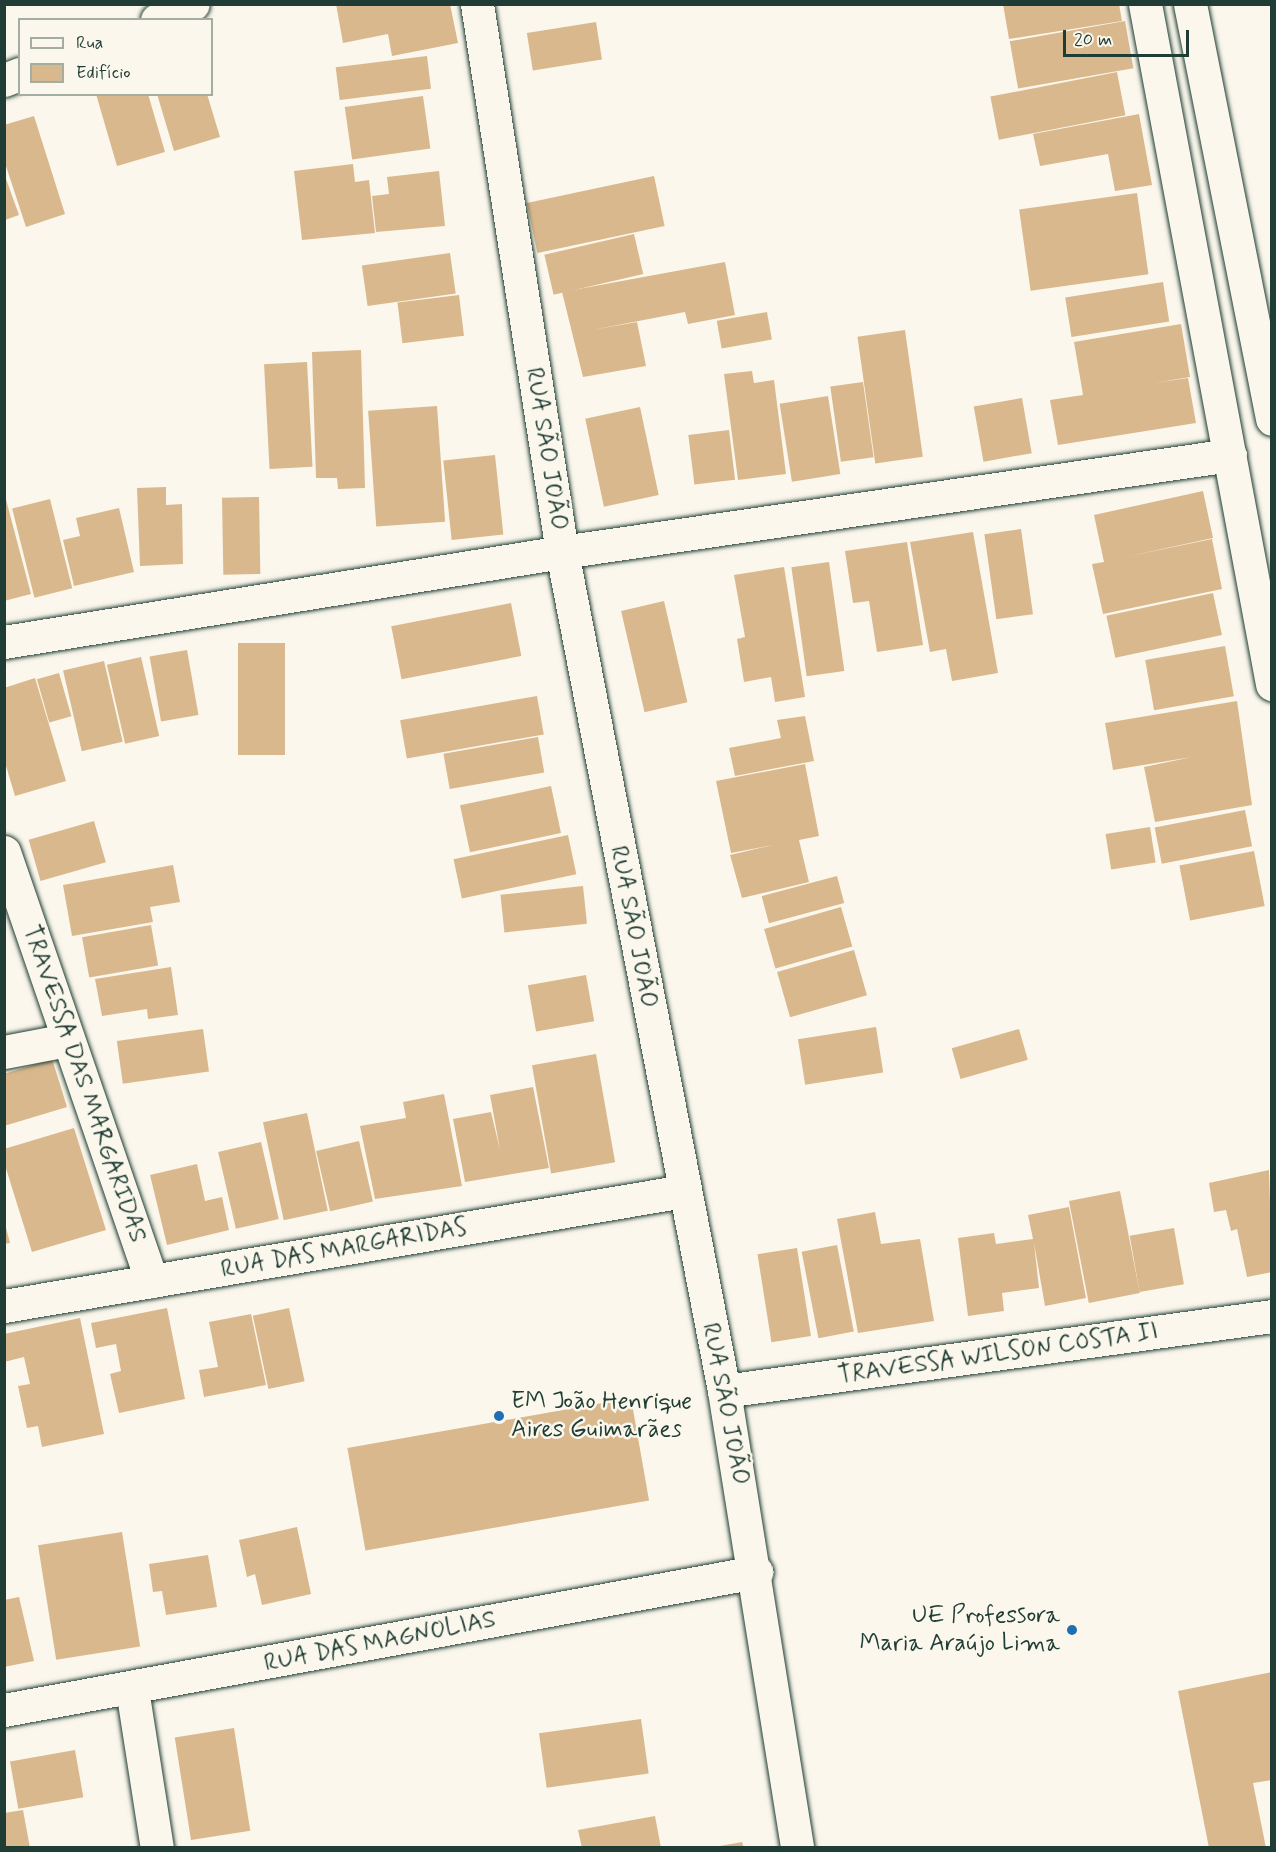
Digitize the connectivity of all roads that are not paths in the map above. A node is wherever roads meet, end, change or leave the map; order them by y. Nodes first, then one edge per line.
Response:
1 (194, 4) edge
2 (477, 4) edge
3 (1145, 4) edge
4 (1190, 4) edge
5 (162, 18) edge
6 (1262, 316) edge
7 (1272, 419) edge
8 (1230, 455) junction
9 (562, 552) junction
10 (4, 642) edge
11 (1272, 684) edge
12 (4, 852) edge
13 (67, 1040) junction
14 (4, 1052) edge
15 (684, 1191) junction
16 (152, 1281) junction
17 (4, 1306) edge
18 (1272, 1316) edge
19 (724, 1391) junction
20 (756, 1572) junction
21 (132, 1689) junction
22 (4, 1710) edge
23 (157, 1848) edge
24 (797, 1848) edge

1 - 5 street
2 - 9 street, RUA SÃO JOÃO
3 - 8 street
4 - 6 street
6 - 7 street
8 - 9 street
8 - 11 street
9 - 10 street
9 - 15 street, RUA SÃO JOÃO
12 - 13 street, TRAVESSA DAS MARGARIDAS
13 - 14 street
13 - 16 street, TRAVESSA DAS MARGARIDAS
15 - 16 street, RUA DAS MARGARIDAS
15 - 19 street, RUA SÃO JOÃO
16 - 17 street, RUA DAS MARGARIDAS
18 - 19 street, TRAVESSA WILSON COSTA II
19 - 20 street, RUA SÃO JOÃO
20 - 21 street, RUA DAS MAGNOLIAS
20 - 24 street, RUA SÃO JOÃO
21 - 22 street, RUA DAS MAGNOLIAS
21 - 23 street

